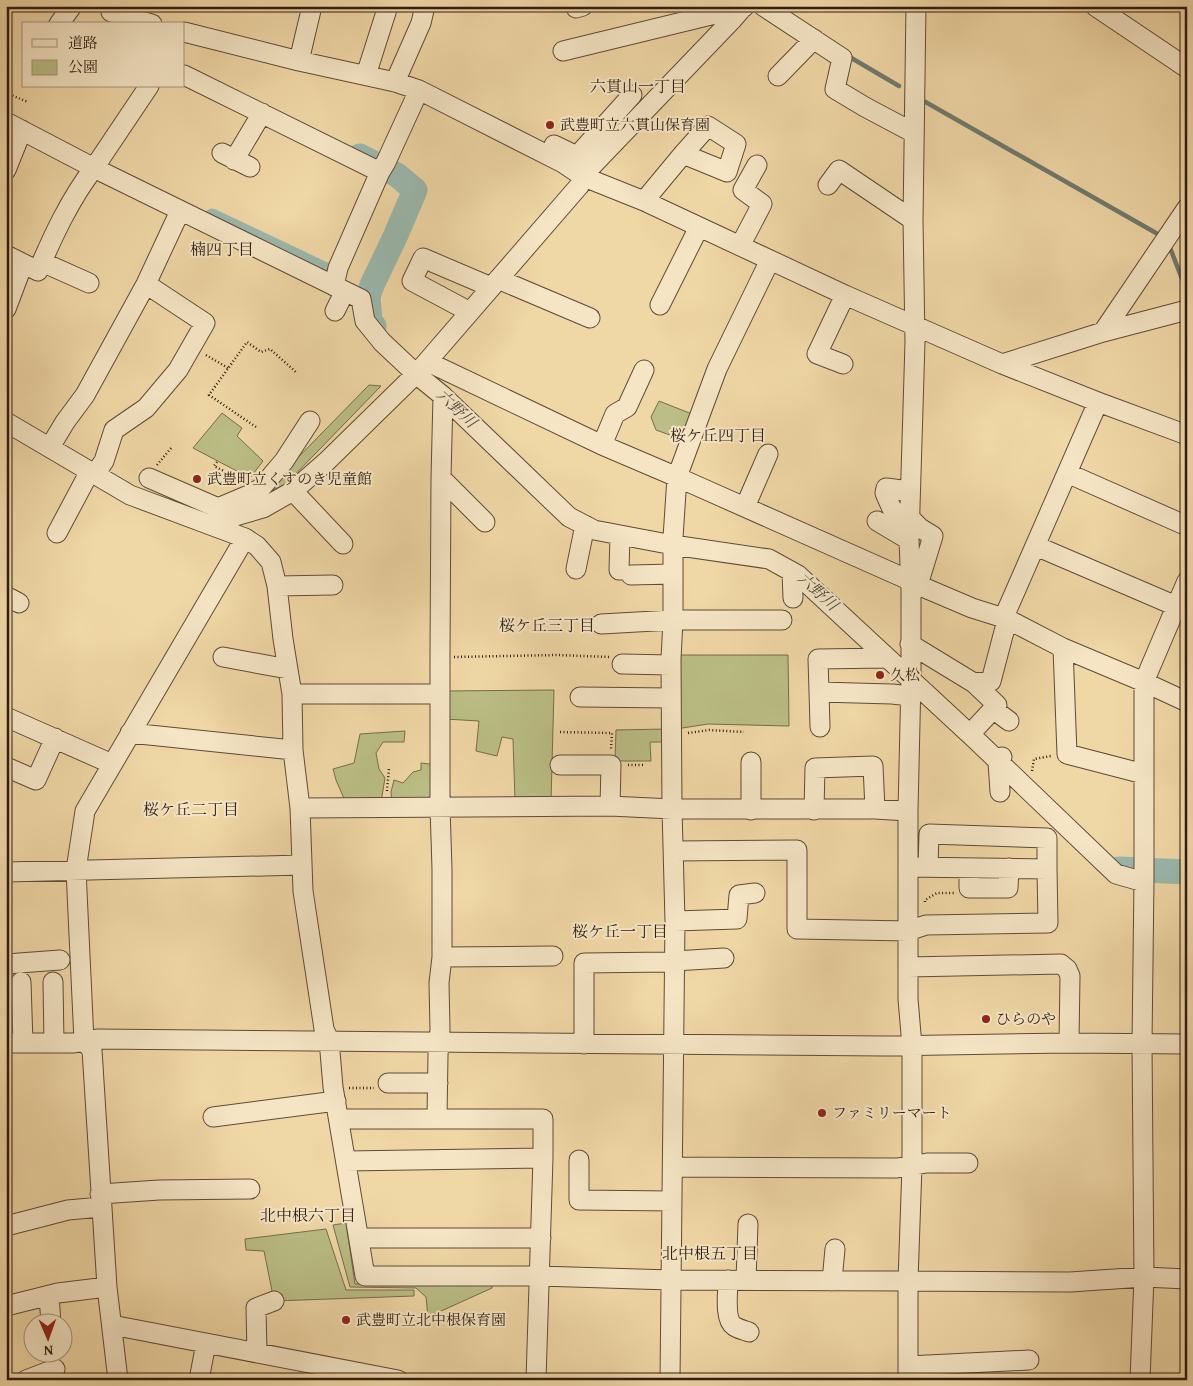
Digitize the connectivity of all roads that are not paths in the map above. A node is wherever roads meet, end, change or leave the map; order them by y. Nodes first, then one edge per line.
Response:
1 (72, 6) edge
2 (312, 6) edge
3 (388, 6) edge
4 (425, 6) edge
5 (576, 6) edge
6 (583, 6) edge
7 (763, 6) edge
8 (916, 6) edge
9 (1095, 6) edge
10 (744, 7) edge
11 (112, 14) edge
12 (60, 22) edge
13 (144, 22) edge
14 (185, 32) edge
15 (814, 39) junction
16 (562, 51) dead end
17 (300, 61) junction
18 (1187, 68) edge
19 (185, 75) edge
20 (366, 75) junction
21 (778, 76) dead end
22 (395, 82) junction
23 (147, 88) edge
24 (419, 90) junction
25 (632, 95) dead end
26 (262, 113) junction
27 (14, 126) edge
28 (914, 133) junction
29 (516, 138) junction
30 (683, 154) dead end
31 (235, 160) dead end
32 (757, 165) dead end
33 (94, 168) junction
34 (382, 168) junction
35 (6, 170) edge
36 (584, 177) junction
37 (828, 185) dead end
38 (644, 201) junction
39 (1187, 208) edge
40 (180, 211) junction
41 (914, 220) junction
42 (699, 227) junction
43 (740, 246) junction
44 (6, 256) edge
45 (770, 260) junction
46 (42, 262) junction
47 (23, 264) junction
48 (89, 283) dead end
49 (495, 283) junction
50 (146, 284) junction
51 (339, 288) junction
52 (844, 295) junction
53 (660, 306) dead end
54 (6, 308) edge
55 (1187, 310) edge
56 (335, 311) dead end
57 (470, 312) junction
58 (579, 318) dead end
59 (914, 325) junction
60 (1103, 332) junction
61 (843, 364) dead end
62 (1002, 364) junction
63 (421, 368) junction
64 (644, 370) dead end
65 (443, 396) junction
66 (1098, 402) junction
67 (310, 421) dead end
68 (8, 426) edge
69 (1187, 435) edge
70 (602, 444) junction
71 (50, 447) junction
72 (768, 454) dead end
73 (93, 472) junction
74 (1067, 473) junction
75 (677, 477) junction
76 (149, 478) road end
77 (441, 478) junction
78 (293, 491) junction
79 (910, 491) junction
80 (258, 496) junction
81 (745, 507) junction
82 (910, 518) junction
83 (877, 521) dead end
84 (485, 522) dead end
85 (208, 524) junction
86 (584, 525) junction
87 (1187, 526) edge
88 (57, 533) dead end
89 (620, 535) junction
90 (245, 538) junction
91 (909, 540) junction
92 (673, 543) junction
93 (342, 544) dead end
94 (1036, 546) junction
95 (576, 569) dead end
96 (792, 572) junction
97 (673, 574) junction
98 (1187, 581) edge
99 (914, 583) junction
100 (333, 585) dead end
101 (277, 586) junction
102 (793, 598) dead end
103 (1176, 606) junction
104 (673, 620) junction
105 (782, 620) dead end
106 (1007, 620) junction
107 (601, 624) dead end
108 (910, 644) junction
109 (1063, 648) junction
110 (223, 657) dead end
111 (618, 660) road end
112 (890, 661) junction
113 (671, 665) junction
114 (288, 669) junction
115 (1144, 682) junction
116 (974, 683) junction
117 (904, 690) junction
118 (819, 692) junction
119 (292, 694) junction
120 (440, 694) junction
121 (580, 697) dead end
122 (671, 698) junction
123 (1187, 702) edge
124 (994, 709) junction
125 (6, 717) edge
126 (1009, 720) dead end
127 (820, 727) dead end
128 (972, 731) junction
129 (130, 733) junction
130 (55, 738) junction
131 (293, 750) junction
132 (1001, 759) junction
133 (751, 762) dead end
134 (112, 764) junction
135 (560, 765) dead end
136 (6, 767) edge
137 (1144, 774) junction
138 (1000, 792) dead end
139 (610, 806) junction
140 (440, 807) junction
141 (300, 808) junction
142 (672, 809) junction
143 (751, 810) junction
144 (814, 810) junction
145 (875, 810) junction
146 (908, 811) junction
147 (674, 852) junction
148 (302, 865) junction
149 (908, 867) junction
150 (928, 867) junction
151 (76, 870) junction
152 (1047, 870) junction
153 (6, 872) edge
154 (1144, 876) junction
155 (755, 893) dead end
156 (675, 921) junction
157 (908, 931) junction
158 (553, 956) dead end
159 (442, 957) junction
160 (724, 958) dead end
161 (60, 960) dead end
162 (674, 961) junction
163 (6, 964) edge
164 (908, 967) junction
165 (21, 982) dead end
166 (53, 982) dead end
167 (329, 1040) junction
168 (84, 1041) junction
169 (439, 1042) junction
170 (15, 1043) edge
171 (54, 1043) junction
172 (1069, 1043) junction
173 (584, 1044) junction
174 (674, 1044) junction
175 (1142, 1044) junction
176 (1187, 1044) edge
177 (912, 1046) junction
178 (438, 1082) junction
179 (388, 1083) road end
180 (336, 1102) junction
181 (212, 1117) dead end
182 (438, 1118) junction
183 (543, 1158) junction
184 (579, 1160) dead end
185 (346, 1161) junction
186 (968, 1163) dead end
187 (912, 1166) junction
188 (673, 1167) junction
189 (250, 1189) dead end
190 (101, 1201) junction
191 (672, 1201) junction
192 (748, 1224) dead end
193 (6, 1226) edge
194 (359, 1238) junction
195 (541, 1238) junction
196 (835, 1249) dead end
197 (539, 1276) junction
198 (1144, 1277) junction
199 (1187, 1278) edge
200 (671, 1280) junction
201 (737, 1280) junction
202 (832, 1281) junction
203 (908, 1281) junction
204 (107, 1287) junction
205 (49, 1295) junction
206 (274, 1301) dead end
207 (6, 1306) edge
208 (50, 1314) edge
209 (112, 1326) junction
210 (749, 1332) dead end
211 (206, 1343) junction
212 (257, 1353) junction
213 (1029, 1360) dead end
214 (55, 1367) edge
215 (324, 1373) edge
216 (908, 1373) edge
217 (26, 1380) edge
218 (118, 1380) edge
219 (199, 1380) edge
220 (398, 1380) edge
221 (536, 1380) edge
222 (670, 1380) edge
223 (1140, 1380) edge

1 - 12 street
2 - 17 street
3 - 20 street
4 - 22 street
5 - 6 street
7 - 15 street
8 - 28 street
9 - 18 street
10 - 16 street
10 - 36 street
11 - 13 street
14 - 17 street
15 - 21 street
15 - 28 street
17 - 20 street
19 - 26 street
20 - 22 street
22 - 24 street
23 - 33 street
24 - 29 street
24 - 34 street
25 - 29 street
26 - 31 street
26 - 34 street
27 - 33 street
27 - 35 street
28 - 41 street
29 - 36 street
30 - 38 street
32 - 43 street
33 - 40 street
33 - 46 street
34 - 51 street
36 - 38 street
36 - 49 street
37 - 41 street
38 - 42 street
39 - 60 street
40 - 50 street
40 - 51 street
41 - 59 street
42 - 43 street
42 - 53 street
43 - 45 street
44 - 47 street
45 - 52 street
45 - 75 street
46 - 47 street
46 - 48 street
47 - 54 street
49 - 57 street
49 - 57 street
49 - 58 street
50 - 71 street
50 - 73 street
51 - 56 street
51 - 63 street
52 - 59 street
52 - 61 street
55 - 60 street
57 - 63 street
59 - 62 street
59 - 79 street
60 - 62 street
62 - 66 street
63 - 65 street
63 - 70 street
63 - 78 street
64 - 70 street
65 - 77 street
65 - 86 street
66 - 69 street
66 - 74 street
67 - 80 street
68 - 71 street
70 - 75 street
71 - 73 street
72 - 81 street
73 - 85 street
73 - 88 street
74 - 87 street
74 - 94 street
75 - 81 street
75 - 92 street
76 - 80 street
77 - 84 street
77 - 120 street
78 - 80 street
78 - 93 street
79 - 82 street
79 - 82 street
80 - 85 street
81 - 99 street
82 - 91 street
82 - 99 street
83 - 91 street
85 - 90 street
86 - 89 street
86 - 95 street
89 - 92 street
89 - 97 street
90 - 101 street
90 - 129 street
91 - 99 street
92 - 96 street
92 - 97 street
94 - 103 street
94 - 106 street
96 - 102 street
96 - 112 street
97 - 104 street
98 - 103 street
99 - 106 street
99 - 108 street
100 - 101 street
101 - 114 street
103 - 115 street
104 - 105 street
104 - 107 street
104 - 113 street
106 - 109 street
106 - 116 street
108 - 116 street
108 - 117 street
109 - 115 street
109 - 137 street
110 - 114 street
111 - 113 street
112 - 117 street
112 - 118 street
113 - 122 street
114 - 119 street
115 - 123 street
115 - 137 street
116 - 124 street
117 - 118 street
117 - 128 street
117 - 146 street
118 - 127 street
119 - 120 street
119 - 131 street
120 - 140 street
121 - 122 street
122 - 142 street
124 - 126 street
124 - 128 street
125 - 130 street
128 - 132 street
129 - 131 street
129 - 134 street
130 - 134 street
130 - 136 street
131 - 141 street
132 - 138 street
132 - 154 street
133 - 143 street
134 - 151 street
135 - 139 street
137 - 154 street
139 - 140 street
139 - 142 street
140 - 141 street
140 - 159 street
141 - 148 street
142 - 143 street
142 - 147 street
143 - 144 street
144 - 145 street
144 - 145 street
145 - 146 street
146 - 149 street
147 - 156 street
147 - 157 street
148 - 151 street
148 - 167 street
149 - 150 street
149 - 157 street
150 - 152 street
150 - 152 street
151 - 153 street
151 - 168 street
152 - 157 street
154 - 175 street
155 - 156 street
156 - 162 street
157 - 164 street
158 - 159 street
159 - 169 street
160 - 162 street
161 - 163 street
162 - 173 street
162 - 174 street
164 - 172 street
164 - 177 street
165 - 170 street
166 - 171 street
167 - 168 street
167 - 169 street
167 - 180 street
168 - 171 street
168 - 190 street
169 - 173 street
169 - 178 street
170 - 171 street
172 - 175 street
172 - 177 street
173 - 174 street
174 - 177 street
174 - 188 street
175 - 176 street
175 - 198 street
177 - 187 street
178 - 179 street
178 - 182 street
180 - 181 street
180 - 182 street
180 - 185 street
182 - 183 street
183 - 185 street
183 - 195 street
184 - 191 street
185 - 194 street
186 - 187 street
187 - 188 street
187 - 203 street
188 - 191 street
189 - 190 street
190 - 193 street
190 - 204 street
191 - 200 street
192 - 201 street
194 - 195 street
194 - 197 street
195 - 197 street
196 - 202 street
197 - 200 street
197 - 221 street
198 - 199 street
198 - 203 street
198 - 223 street
200 - 201 street
200 - 222 street
201 - 202 street
201 - 210 street
202 - 203 street
203 - 216 street
204 - 205 street
204 - 209 street
205 - 207 street
205 - 208 street
206 - 212 street
209 - 211 street
209 - 218 street
211 - 212 street
211 - 219 street
212 - 215 street
213 - 216 street
214 - 217 street
215 - 220 street

